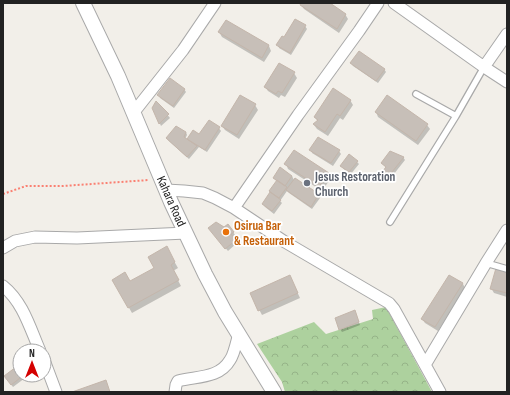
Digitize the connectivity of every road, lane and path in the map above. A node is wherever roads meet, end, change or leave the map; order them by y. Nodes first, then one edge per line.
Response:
1 (83, 3) edge
2 (215, 3) edge
3 (378, 3) edge
4 (394, 3) edge
5 (507, 34) edge
6 (484, 67) junction
7 (507, 82) edge
8 (416, 94) dead end
9 (134, 112) junction
10 (456, 116) junction
11 (164, 185) junction
12 (3, 194) edge
13 (234, 208) junction
14 (390, 222) dead end
15 (507, 230) edge
16 (186, 233) junction
17 (3, 248) edge
18 (486, 263) junction
19 (507, 269) edge
20 (3, 286) edge
21 (239, 333) junction
22 (36, 343) edge
23 (425, 365) junction
24 (52, 381) edge
25 (56, 392) edge
26 (175, 392) edge
27 (274, 392) edge
28 (440, 392) edge

1 - 9 street, Kahara Road
2 - 9 street
3 - 13 street
4 - 6 street
5 - 6 street
6 - 7 street
6 - 10 lane
8 - 10 lane
9 - 11 street, Kahara Road
10 - 14 lane
11 - 12 path
11 - 13 street
11 - 16 street, Kahara Road
13 - 23 street
15 - 18 street
16 - 17 street
16 - 21 street, Kahara Road
18 - 19 lane
18 - 23 street
20 - 22 street
21 - 26 street
21 - 27 street, Kahara Road
23 - 28 street
24 - 25 street

